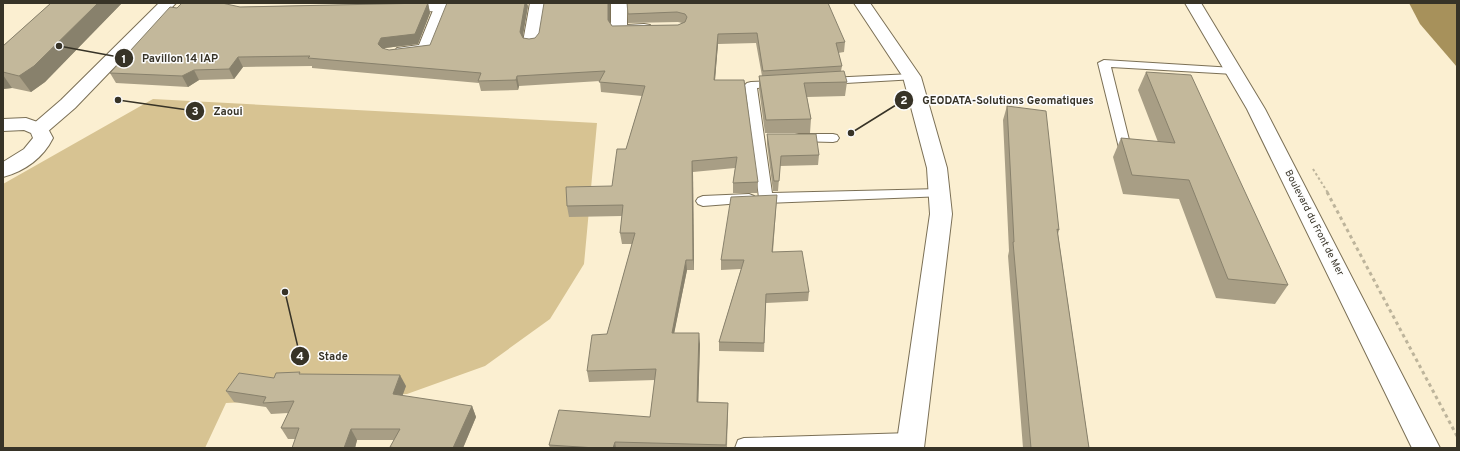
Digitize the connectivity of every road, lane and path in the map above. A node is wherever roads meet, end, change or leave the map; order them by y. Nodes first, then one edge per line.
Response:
1 (168, 3) edge
2 (471, 3) edge
3 (538, 3) edge
4 (619, 3) edge
5 (862, 3) edge
6 (1192, 3) edge
7 (442, 6) junction
8 (381, 7) edge
9 (656, 29) edge
10 (531, 42) edge
11 (392, 52) edge
12 (1234, 71) junction
13 (912, 77) junction
14 (812, 82) edge
15 (790, 83) edge
16 (3, 125) edge
17 (39, 128) junction
18 (833, 138) dead end
19 (758, 139) junction
20 (773, 139) edge
21 (788, 139) edge
22 (1126, 152) edge
23 (3, 170) edge
24 (940, 193) junction
25 (766, 198) junction
26 (703, 201) dead end
27 (910, 444) edge
28 (744, 448) edge
29 (1426, 448) edge

1 - 17 street
2 - 7 street
3 - 10 street
4 - 9 street
5 - 13 street
6 - 12 street, Boulevard du Front de Mer
7 - 8 street
7 - 11 street
12 - 22 lane
12 - 29 street, Boulevard du Front de Mer
13 - 14 lane
13 - 24 street
15 - 19 lane
16 - 17 street
17 - 23 street
18 - 21 lane
19 - 20 lane
19 - 25 lane
24 - 25 lane
24 - 27 street
25 - 26 lane
27 - 28 lane

